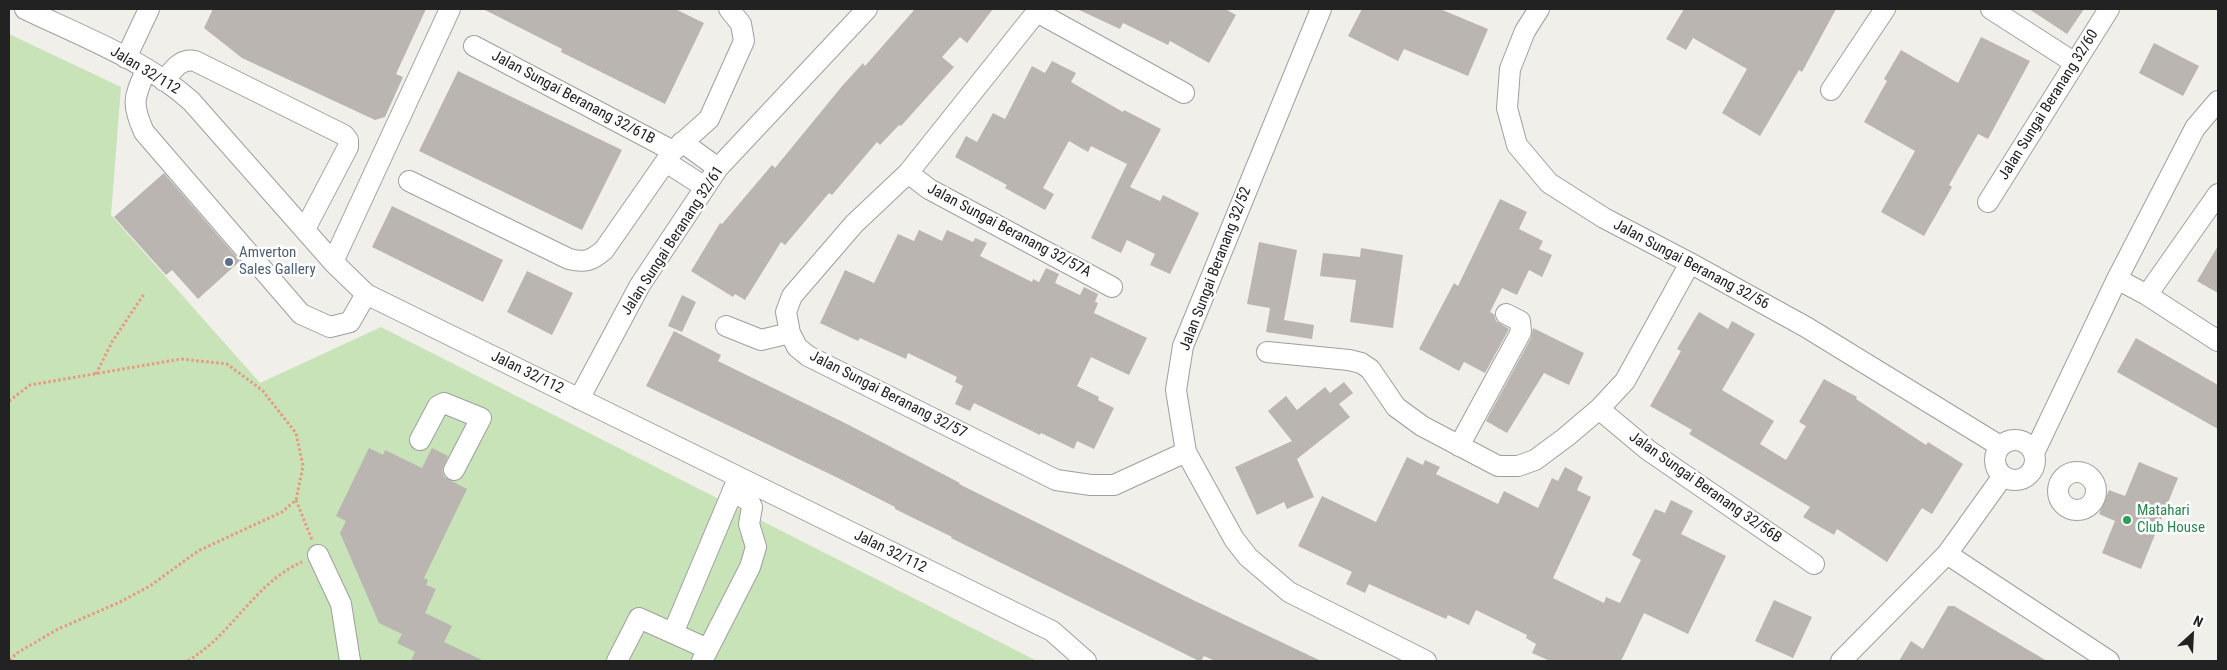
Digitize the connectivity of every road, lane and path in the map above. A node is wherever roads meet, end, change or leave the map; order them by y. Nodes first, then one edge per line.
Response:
1 (25, 9) edge
2 (149, 9) edge
3 (450, 9) edge
4 (867, 9) edge
5 (1320, 9) edge
6 (1540, 9) edge
7 (1885, 9) edge
8 (1991, 9) edge
9 (2109, 9) edge
10 (1038, 11) edge
11 (735, 16) edge
12 (474, 46) dead end
13 (126, 58) junction
14 (2075, 64) junction
15 (146, 70) junction
16 (164, 81) junction
17 (1831, 90) dead end
18 (1184, 93) dead end
19 (2218, 101) edge
20 (674, 152) junction
21 (718, 168) junction
22 (908, 174) junction
23 (409, 181) dead end
24 (705, 187) junction
25 (2218, 194) edge
26 (1988, 202) dead end
27 (305, 229) junction
28 (333, 262) junction
29 (1690, 263) junction
30 (2117, 279) junction
31 (1112, 287) dead end
32 (144, 294) dead end
33 (366, 294) junction
34 (2147, 295) junction
35 (1506, 314) dead end
36 (726, 326) dead end
37 (790, 333) junction
38 (2218, 341) edge
39 (1267, 352) dead end
40 (96, 374) junction
41 (579, 399) junction
42 (9, 401) edge
43 (1599, 409) junction
44 (420, 440) dead end
45 (1459, 446) junction
46 (2000, 446) junction
47 (1186, 452) junction
48 (2034, 461) junction
49 (454, 470) dead end
50 (2003, 476) junction
51 (735, 484) junction
52 (2059, 485) dead end
53 (296, 500) junction
54 (1946, 554) junction
55 (318, 555) junction
56 (1814, 564) dead end
57 (673, 633) junction
58 (705, 655) edge
59 (9, 661) edge
60 (188, 661) edge
61 (350, 661) edge
62 (617, 661) edge
63 (1086, 661) edge
64 (1426, 661) edge
65 (1841, 661) edge
66 (2109, 661) edge

1 - 13 street, Jalan 32/112
2 - 13 street
3 - 28 street
4 - 21 street, Jalan Sungai Beranang 32/61
5 - 47 street, Jalan Sungai Beranang 32/52
6 - 29 street, Jalan Sungai Beranang 32/56
7 - 17 street
8 - 14 street
9 - 14 street, Jalan Sungai Beranang 32/60
10 - 18 street
10 - 22 street, Jalan Sungai Beranang 32/57
11 - 20 street
12 - 20 street, Jalan Sungai Beranang 32/61B
13 - 15 street, Jalan 32/112
14 - 26 street, Jalan Sungai Beranang 32/60
15 - 16 street, Jalan 32/112
15 - 33 street
16 - 27 street, Jalan 32/112
16 - 27 street
19 - 30 street
20 - 21 street
20 - 23 street
20 - 24 street
21 - 24 street, Jalan Sungai Beranang 32/61
22 - 31 street, Jalan Sungai Beranang 32/57A
22 - 37 street, Jalan Sungai Beranang 32/57
24 - 41 street, Jalan Sungai Beranang 32/61
25 - 34 street
27 - 28 street, Jalan 32/112
28 - 33 street, Jalan 32/112
29 - 43 street
29 - 46 street, Jalan Sungai Beranang 32/56
30 - 34 street
30 - 48 street
32 - 40 path
33 - 41 street, Jalan 32/112
34 - 38 street
35 - 45 street
36 - 37 street
37 - 47 street, Jalan Sungai Beranang 32/57
39 - 45 street
40 - 42 path
40 - 53 path
41 - 51 street, Jalan 32/112
43 - 45 street
43 - 56 street, Jalan Sungai Beranang 32/56B
44 - 49 street
46 - 48 street
46 - 50 street
47 - 64 street, Jalan Sungai Beranang 32/52
48 - 50 street
48 - 52 street
50 - 54 street
51 - 57 street
51 - 58 street
51 - 63 street, Jalan 32/112
53 - 55 path
53 - 59 path
54 - 65 street
54 - 66 street
55 - 60 path
55 - 61 street
57 - 58 street
57 - 62 street

